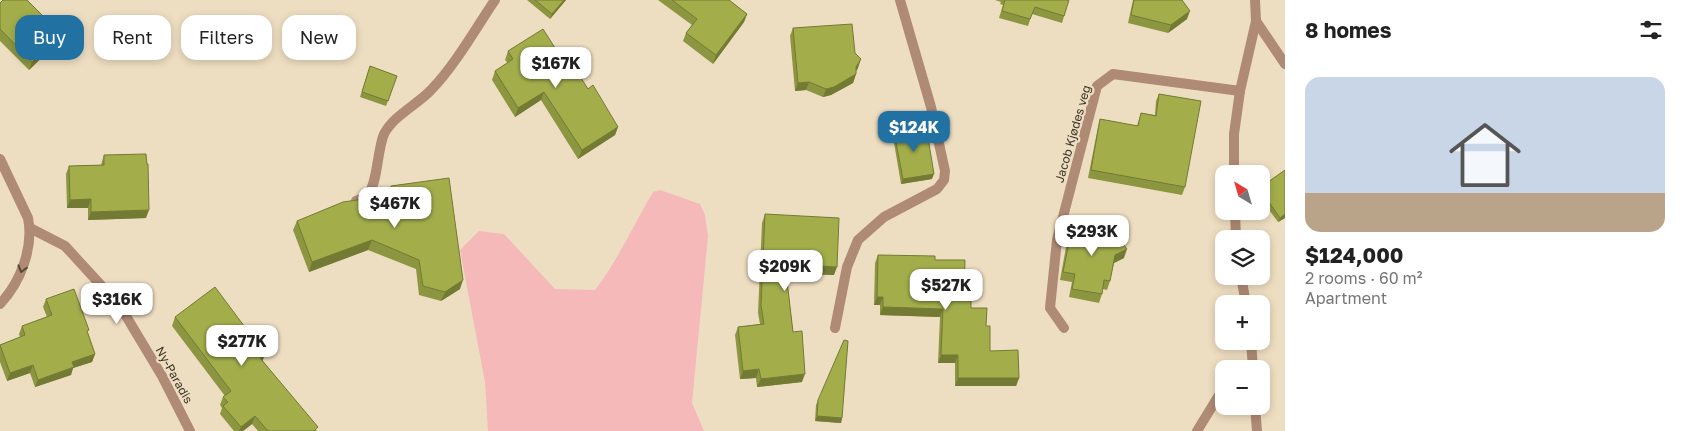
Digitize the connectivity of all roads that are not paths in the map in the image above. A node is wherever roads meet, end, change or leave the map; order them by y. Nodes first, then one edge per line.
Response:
1 (495, 0) edge
2 (900, 0) edge
3 (1255, 0) edge
4 (1256, 21) junction
5 (1285, 64) edge
6 (1240, 91) junction
7 (0, 159) edge
8 (1234, 165) edge
9 (356, 201) edge
10 (30, 228) junction
11 (0, 304) edge
12 (835, 328) dead end
13 (1064, 328) dead end
14 (1215, 402) edge
15 (1256, 415) edge
16 (190, 431) edge
17 (1197, 431) edge
18 (1257, 431) edge

1 - 9 street
2 - 12 street
3 - 4 street
4 - 5 street
4 - 6 street
6 - 8 street
6 - 13 street, Jacob Kjødes veg
7 - 10 street
10 -> 11 street
10 - 16 street, Ny-Paradis
14 - 17 street
15 - 18 street

